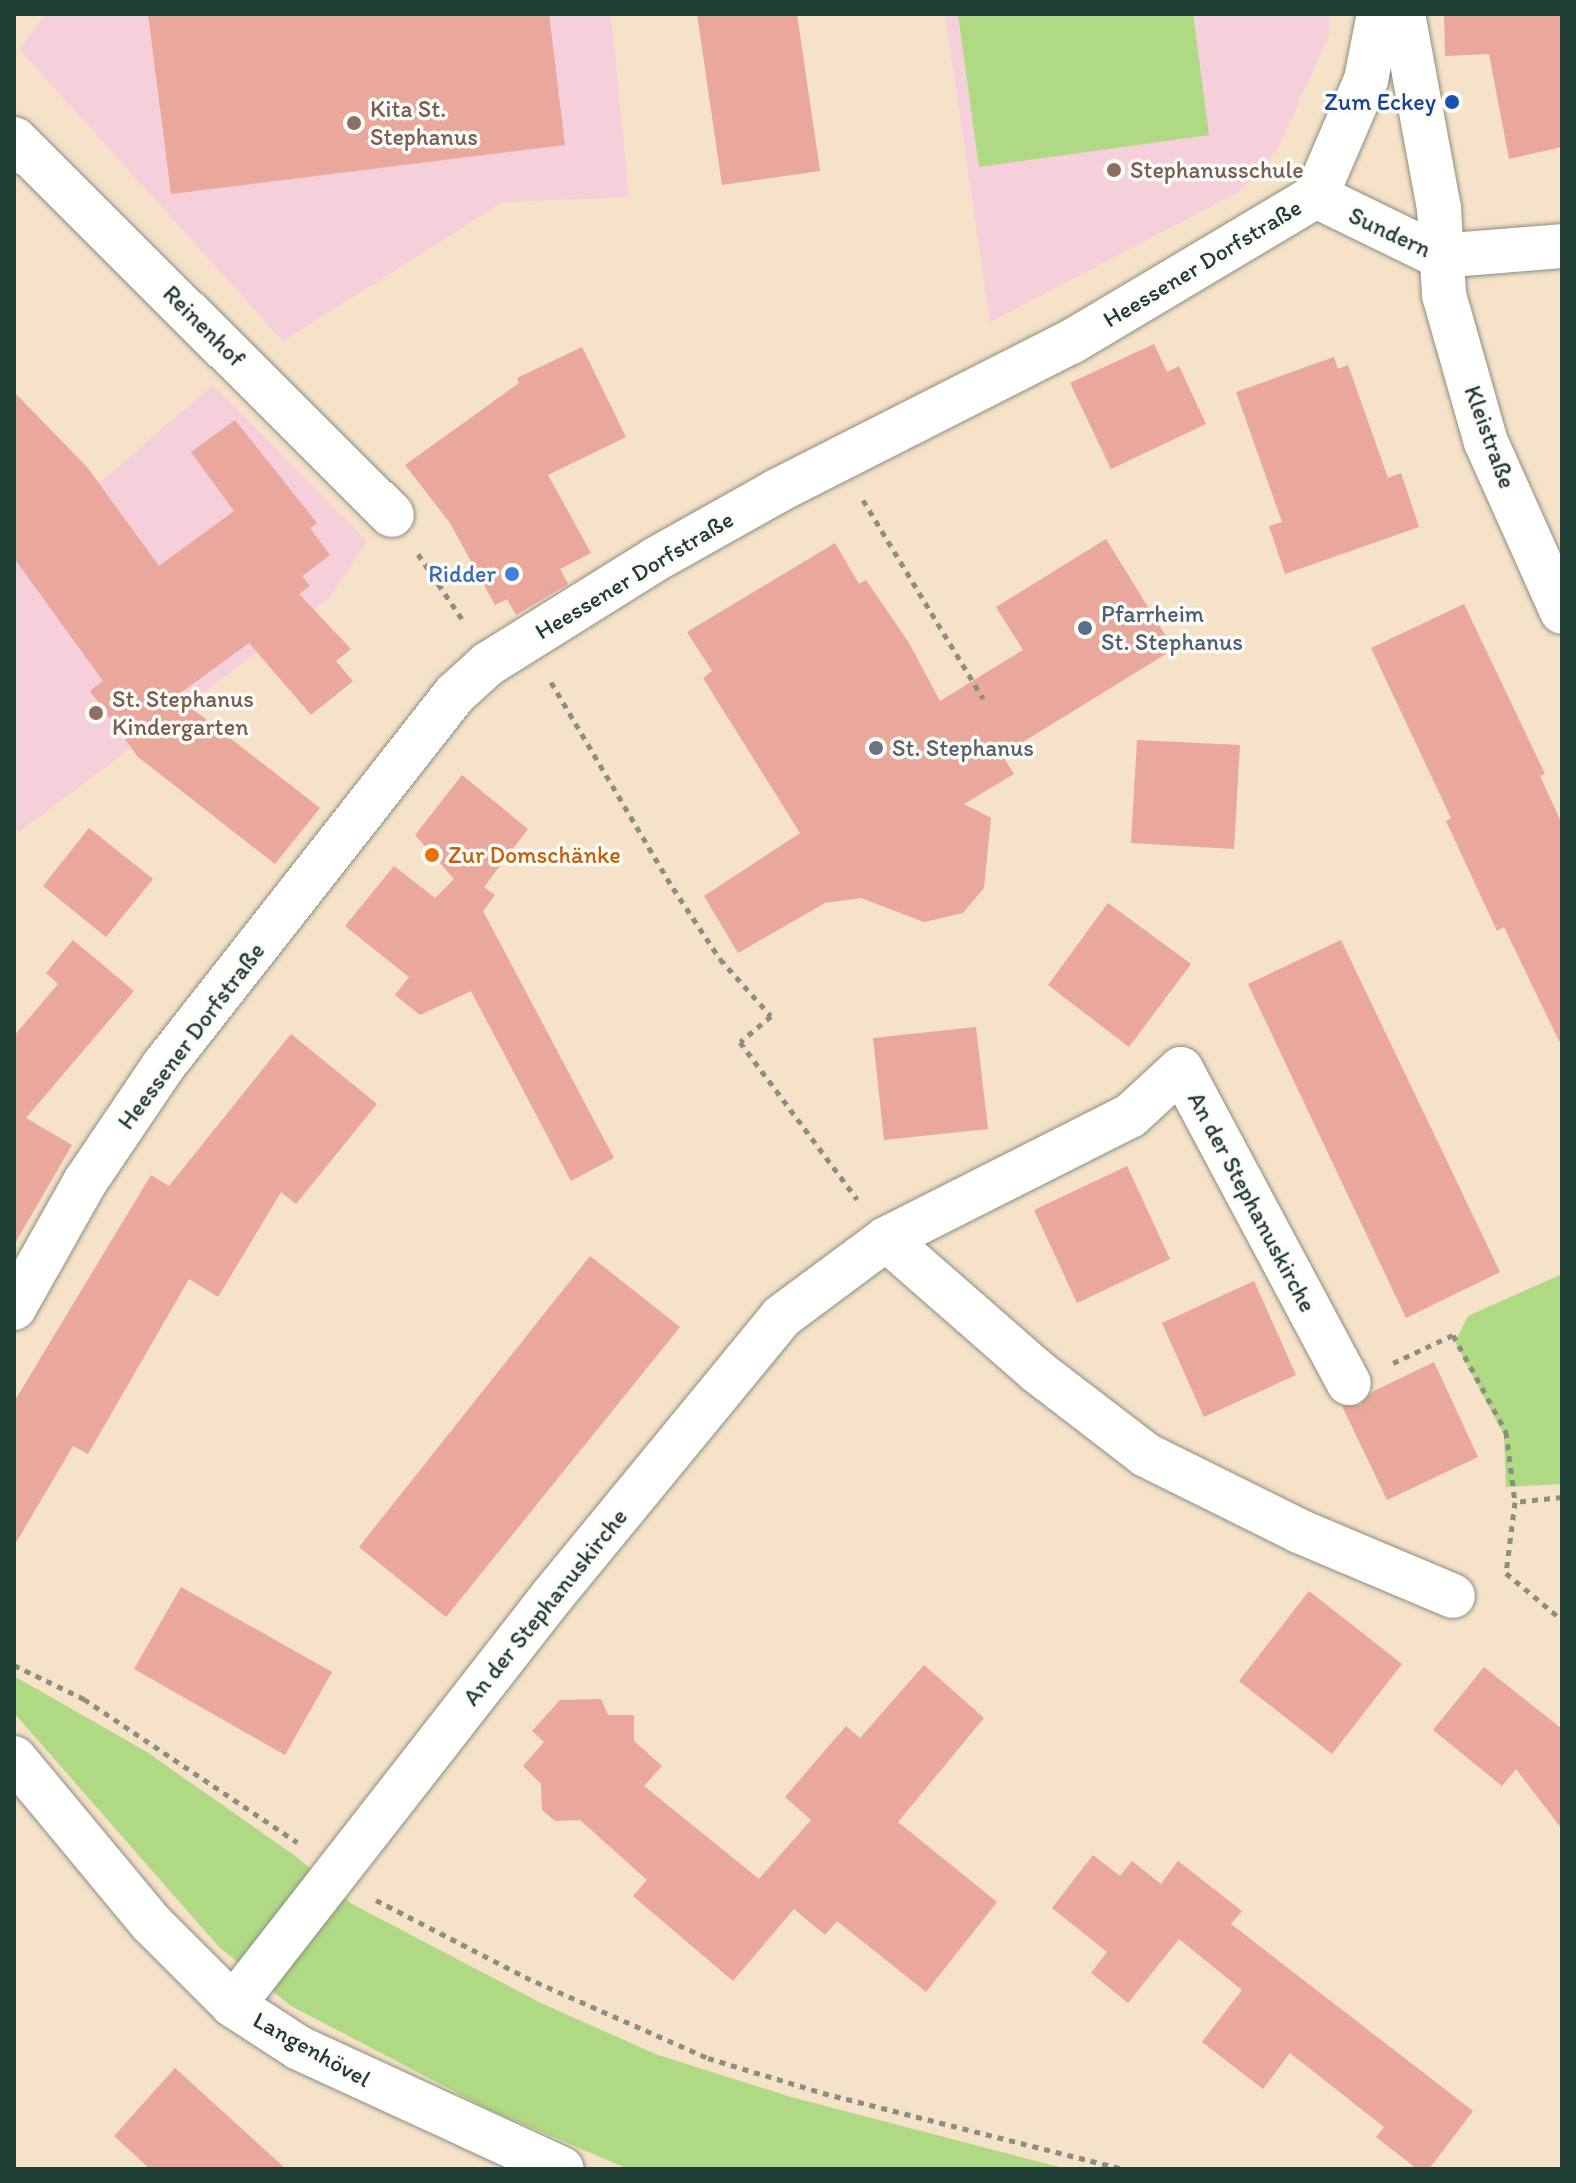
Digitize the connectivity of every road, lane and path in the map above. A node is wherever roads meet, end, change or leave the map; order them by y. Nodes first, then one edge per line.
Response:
1 (1379, 14) edge
2 (1403, 14) edge
3 (14, 139) edge
4 (1316, 196) junction
5 (1562, 246) edge
6 (1439, 256) junction
7 (839, 459) junction
8 (392, 515) joint
9 (1562, 612) edge
10 (524, 640) junction
11 (488, 664) junction
12 (983, 698) dead end
13 (886, 1239) junction
14 (14, 1308) edge
15 (1349, 1383) joint
16 (1562, 1497) edge
17 (1515, 1502) junction
18 (1453, 1596) dead end
19 (1562, 1620) edge
20 (14, 1665) edge
21 (14, 1758) edge
22 (333, 1871) junction
23 (233, 2005) junction
24 (562, 2169) edge
25 (1124, 2169) edge

1 - 4 street, Heessener Dorfstraße
2 - 6 street, Kleistraße
3 - 8 street, Reinenhof
4 - 6 street, Sundern
4 - 7 street, Heessener Dorfstraße
5 - 6 street, Sundern
6 - 9 street, Kleistraße
7 - 10 street, Heessener Dorfstraße
7 - 12 path
8 - 11 path
10 - 11 street, Heessener Dorfstraße
10 - 13 path
11 - 14 street, Heessener Dorfstraße
13 - 15 street, An der Stephanuskirche
13 - 18 street
13 - 22 street, An der Stephanuskirche
15 - 17 path
16 - 17 path
17 - 19 path
20 - 22 path
21 - 23 street, Langenhövel
22 - 23 street, An der Stephanuskirche
22 - 25 path
23 - 24 street, Langenhövel

